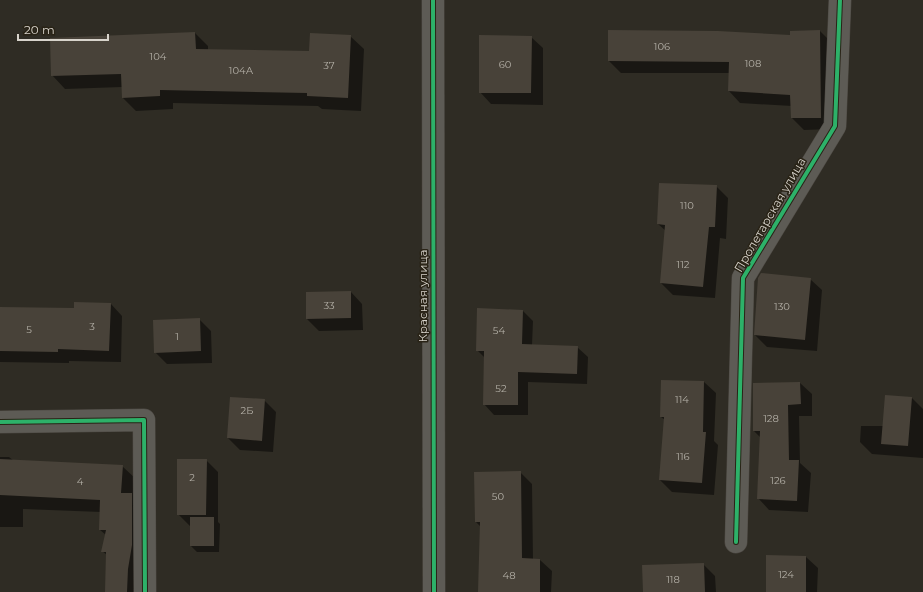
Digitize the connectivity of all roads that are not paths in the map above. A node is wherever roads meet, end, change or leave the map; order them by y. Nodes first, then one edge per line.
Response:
1 (433, 0) edge
2 (840, 0) edge
3 (0, 422) edge
4 (736, 542) dead end
5 (145, 592) edge
6 (434, 592) edge

1 - 6 street, Красная улица
2 - 4 street, Пролетарская улица
3 - 5 street

